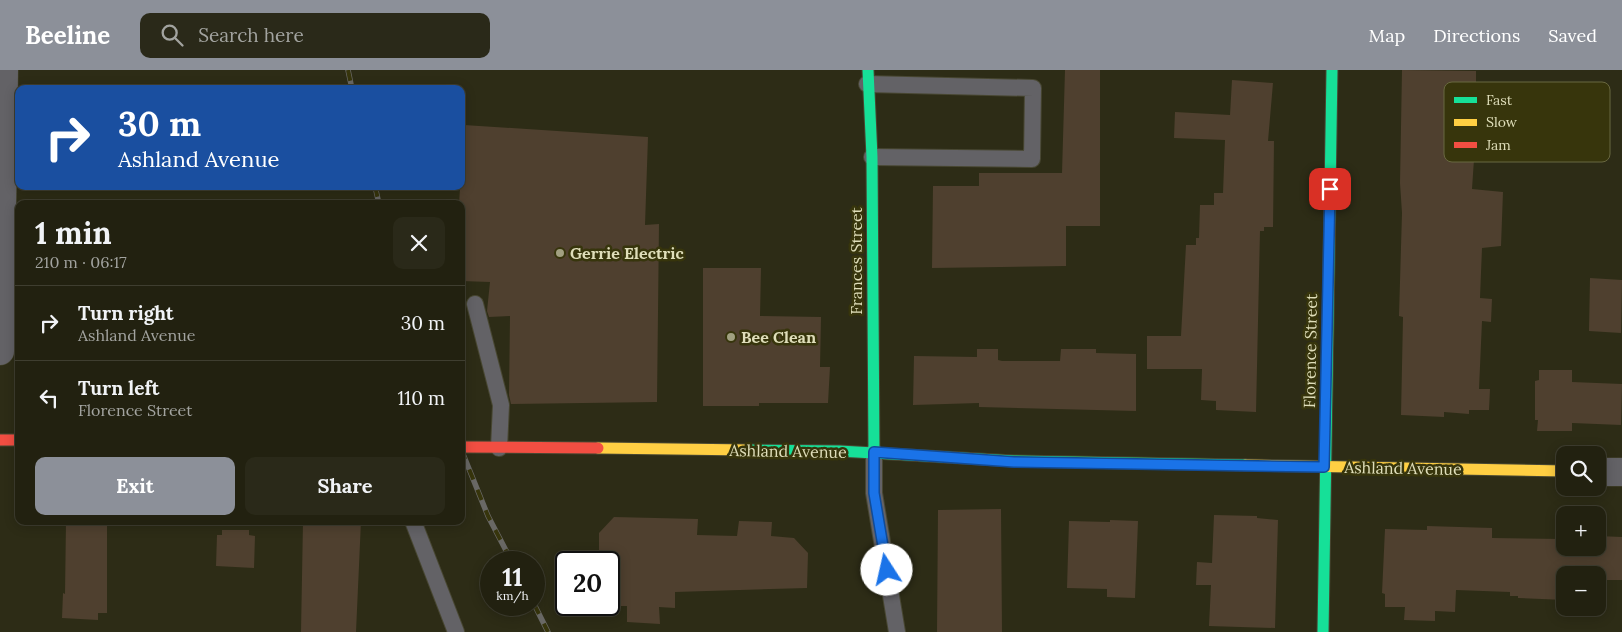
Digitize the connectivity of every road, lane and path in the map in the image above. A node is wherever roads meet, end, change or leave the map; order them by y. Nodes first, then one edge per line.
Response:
1 (4, 70) edge
2 (1332, 70) edge
3 (867, 77) edge
4 (872, 157) junction
5 (475, 304) dead end
6 (0, 351) edge
7 (0, 440) edge
8 (15, 440) edge
9 (465, 448) edge
10 (499, 448) junction
11 (874, 452) junction
12 (1324, 467) junction
13 (1556, 471) edge
14 (1606, 472) edge
15 (1622, 472) edge
16 (414, 525) edge
17 (456, 632) edge
18 (897, 632) edge
19 (1323, 632) edge

1 - 6 street
2 - 12 street, Florence Street
3 - 4 street, Frances Street
3 - 4 lane
4 - 11 street, Frances Street
5 - 10 lane
7 - 8 street
9 - 10 street, Ashland Avenue
10 - 11 street, Ashland Avenue
11 - 12 street, Ashland Avenue
11 - 18 lane
12 - 13 street, Ashland Avenue
12 - 19 street, Florence Street
14 - 15 street
16 - 17 lane

